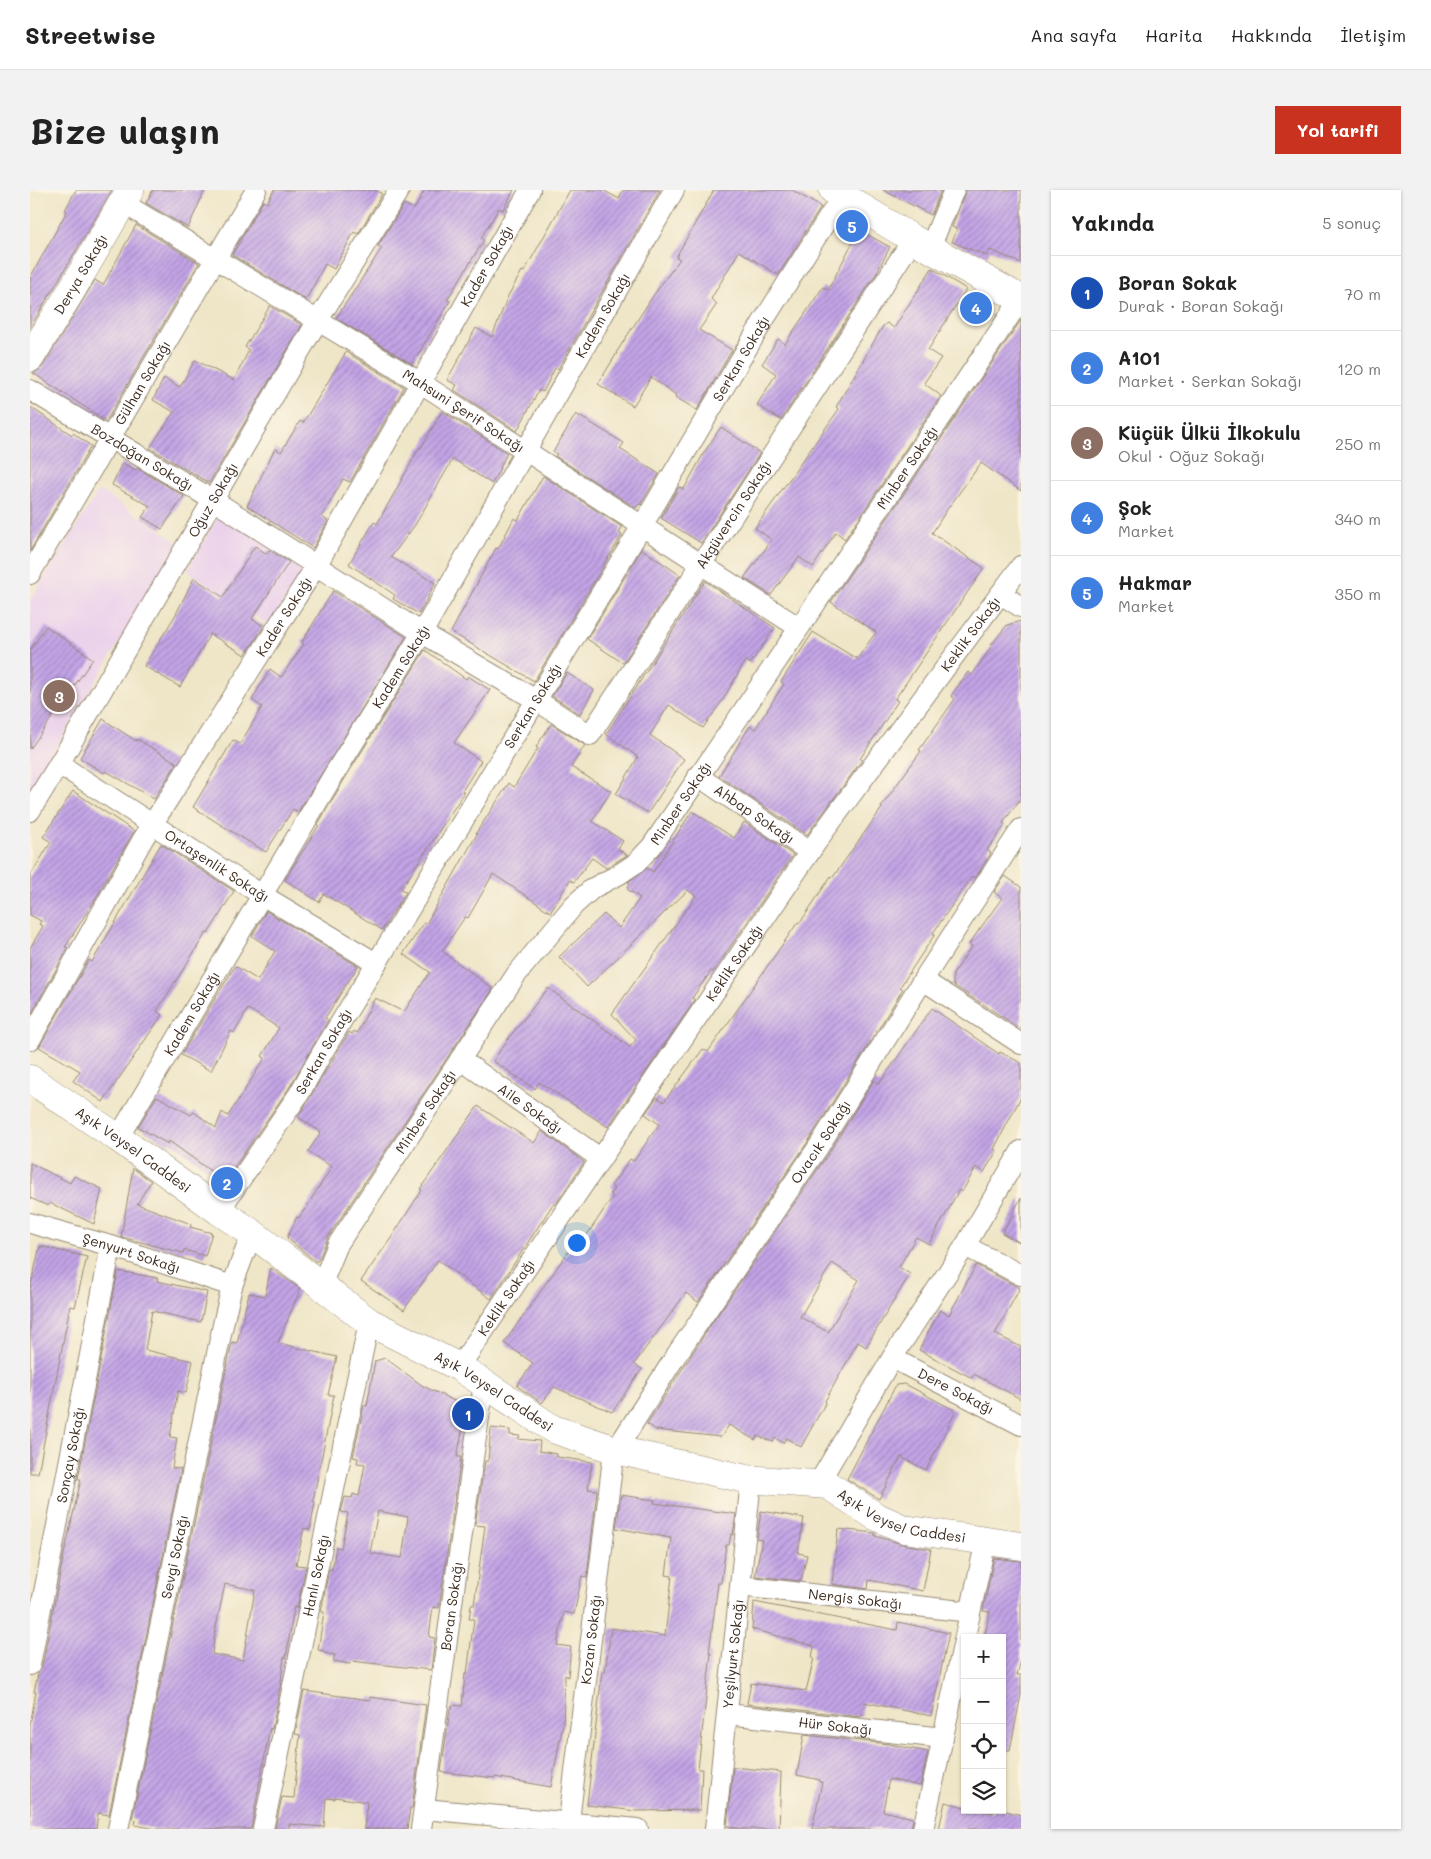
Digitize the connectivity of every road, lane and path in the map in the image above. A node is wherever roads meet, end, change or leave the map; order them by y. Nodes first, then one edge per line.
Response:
1 (256, 190) edge
2 (399, 190) edge
3 (530, 190) edge
4 (674, 190) edge
5 (954, 190) edge
6 (839, 192) edge
7 (127, 197) edge
8 (921, 244) junction
9 (215, 259) junction
10 (1020, 297) edge
11 (318, 320) junction
12 (30, 358) edge
13 (421, 384) junction
14 (30, 390) edge
15 (109, 439) junction
16 (525, 450) junction
17 (213, 500) junction
18 (642, 526) junction
19 (700, 564) junction
20 (316, 566) junction
21 (1021, 566) edge
22 (30, 574) edge
23 (1001, 594) junction
24 (1021, 607) edge
25 (798, 627) junction
26 (422, 633) junction
27 (536, 700) junction
28 (59, 764) junction
29 (698, 776) junction
30 (30, 811) edge
31 (153, 824) junction
32 (1021, 829) edge
33 (810, 852) junction
34 (262, 895) junction
35 (376, 963) junction
36 (923, 980) junction
37 (30, 1040) edge
38 (1021, 1044) edge
39 (460, 1059) junction
40 (30, 1079) edge
41 (118, 1138) junction
42 (1021, 1151) edge
43 (601, 1158) junction
44 (219, 1211) junction
45 (30, 1222) edge
46 (252, 1234) junction
47 (111, 1246) junction
48 (965, 1246) junction
49 (1021, 1276) edge
50 (232, 1286) junction
51 (321, 1286) junction
52 (368, 1322) junction
53 (892, 1358) junction
54 (459, 1367) junction
55 (484, 1383) junction
56 (1021, 1425) edge
57 (615, 1450) junction
58 (751, 1480) junction
59 (818, 1484) junction
60 (986, 1540) junction
61 (1021, 1546) edge
62 (740, 1586) junction
63 (970, 1612) junction
64 (30, 1666) edge
65 (727, 1714) junction
66 (943, 1738) junction
67 (424, 1809) junction
68 (568, 1826) edge
69 (118, 1829) edge
70 (263, 1829) edge
71 (421, 1829) edge
72 (638, 1829) edge
73 (715, 1829) edge
74 (923, 1829) edge

1 - 9 street, Gülhan Sokağı
2 - 11 street, Oğuz Sokağı
3 - 13 street, Kader Sokağı
4 - 16 street, Kadem Sokağı
5 - 8 street, Akgüvercin Sokağı
6 - 8 street
6 - 18 street, Serkan Sokağı
7 - 9 street, Mahsuni Şerif Sokağı
7 - 12 street, Derya Sokağı
8 - 10 street
8 - 19 street, Akgüvercin Sokağı
9 - 11 street, Mahsuni Şerif Sokağı
9 - 15 street, Gülhan Sokağı
10 - 25 street, Minber Sokağı
11 - 13 street, Mahsuni Şerif Sokağı
11 - 17 street, Oğuz Sokağı
13 - 16 street, Mahsuni Şerif Sokağı
13 - 20 street, Kader Sokağı
14 - 15 street, Bozdoğan Sokağı
15 - 17 street, Bozdoğan Sokağı
15 - 22 street, Gülhan Sokağı
16 - 18 street, Mahsuni Şerif Sokağı
16 - 26 street, Kadem Sokağı
17 - 20 street, Bozdoğan Sokağı
17 - 28 street, Oğuz Sokağı
18 - 19 street, Mahsuni Şerif Sokağı
18 - 27 street, Serkan Sokağı
19 - 25 street, Mahsuni Şerif Sokağı
19 - 27 street, Akgüvercin Sokağı
20 - 26 street, Bozdoğan Sokağı
20 - 31 street, Kader Sokağı
21 - 23 street, Keklik Sokağı
23 - 24 street
23 - 33 street, Keklik Sokağı
25 - 29 street, Minber Sokağı
26 - 27 street, Bozdoğan Sokağı
26 - 34 street, Kadem Sokağı
27 - 35 street, Serkan Sokağı
28 - 30 street, Oğuz Sokağı
28 - 31 street, Ortaşenlik Sokağı
29 - 33 street, Ahbap Sokağı
29 - 39 street, Minber Sokağı
31 - 34 street, Ortaşenlik Sokağı
31 - 37 street, Kader Sokağı
32 - 36 street, Ovacık Sokağı
33 - 43 street, Keklik Sokağı
34 - 35 street, Ortaşenlik Sokağı
34 - 41 street, Kadem Sokağı
35 - 44 street, Serkan Sokağı
36 - 38 street
36 - 57 street, Ovacık Sokağı
39 - 43 street, Aile Sokağı
39 - 51 street, Minber Sokağı
40 - 41 street, Aşık Veysel Caddesi
41 - 44 street, Aşık Veysel Caddesi
42 - 48 street
43 - 54 street, Keklik Sokağı
44 - 46 street, Aşık Veysel Caddesi
45 - 47 street, Şenyurt Sokağı
46 - 50 street, Sevgi Sokağı
46 - 51 street, Aşık Veysel Caddesi
47 - 50 street, Şenyurt Sokağı
47 - 64 street, Sonçay Sokağı
48 - 49 street
48 - 53 street
50 - 69 street, Sevgi Sokağı
51 - 52 street, Aşık Veysel Caddesi
52 - 54 street, Aşık Veysel Caddesi
52 - 70 street, Hanlı Sokağı
53 - 56 street, Dere Sokağı
53 - 59 street
54 - 55 street, Aşık Veysel Caddesi
55 - 57 street, Aşık Veysel Caddesi
55 - 67 street, Boran Sokağı
57 - 58 street, Aşık Veysel Caddesi
57 - 68 street, Kozan Sokağı
58 - 59 street, Aşık Veysel Caddesi
58 - 62 street, Yeşilyurt Sokağı
59 - 60 street, Aşık Veysel Caddesi
60 - 61 street, Aşık Veysel Caddesi
60 - 63 street
62 - 63 street, Nergis Sokağı
62 - 65 street, Yeşilyurt Sokağı
63 - 66 street
65 - 66 street, Hür Sokağı
65 - 73 street, Yeşilyurt Sokağı
66 - 74 street
67 - 68 street
67 - 71 street, Boran Sokağı
68 - 72 street

